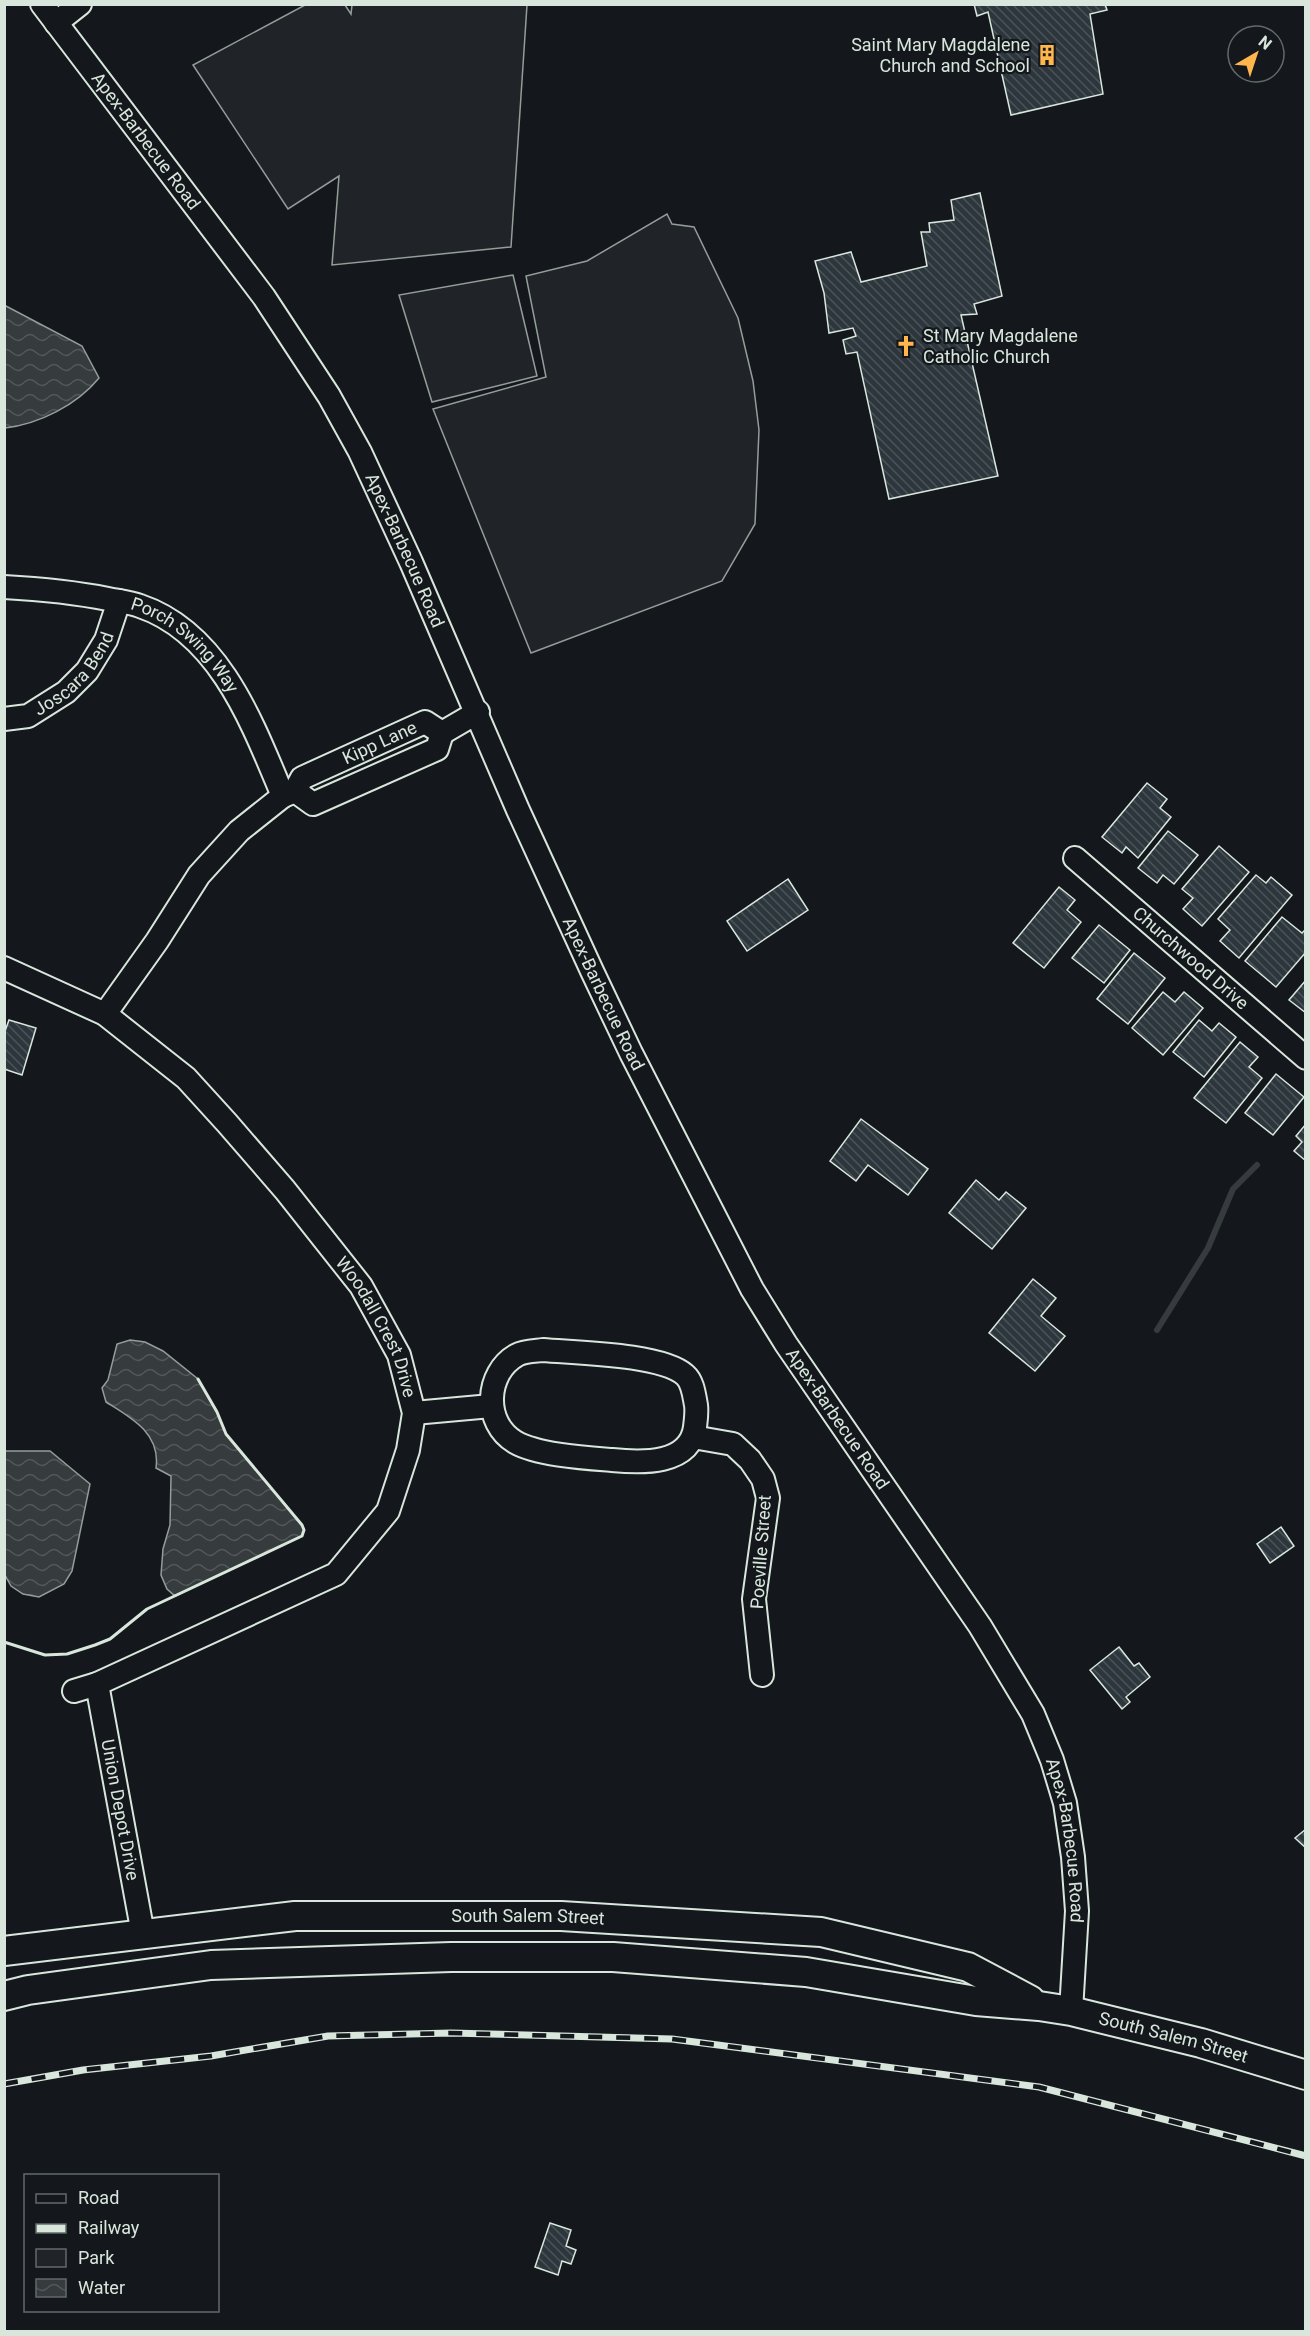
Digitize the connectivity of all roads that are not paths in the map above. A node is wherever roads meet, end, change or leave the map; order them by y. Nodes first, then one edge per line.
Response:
1 (42, 4) edge
2 (80, 4) edge
3 (56, 24) junction
4 (4, 587) edge
5 (119, 601) junction
6 (478, 712) junction
7 (4, 719) edge
8 (442, 733) junction
9 (289, 794) junction
10 (1075, 858) dead end
11 (4, 968) edge
12 (105, 1014) junction
13 (1305, 1058) edge
14 (491, 1406) junction
15 (414, 1413) junction
16 (693, 1437) junction
17 (762, 1675) dead end
18 (97, 1684) junction
19 (74, 1691) dead end
20 (143, 1934) junction
21 (4, 1951) edge
22 (4, 1996) edge
23 (1055, 2008) junction
24 (1305, 2075) edge

1 - 3 street, Apex-Barbecue Road
2 - 3 street
3 - 6 street, Apex-Barbecue Road
4 - 5 street, Porch Swing Way
5 - 7 street, Joscara Bend
5 - 9 street, Porch Swing Way
6 - 8 street
6 - 23 street, Apex-Barbecue Road
8 - 9 street, Kipp Lane
8 - 9 street, Kipp Lane
9 - 12 street, Kipp Lane
10 - 13 street, Churchwood Drive
11 - 12 street, Woodall Crest Drive
12 - 15 street, Woodall Crest Drive
14 - 15 street
14 - 16 street
14 - 16 street
15 - 18 street, Woodall Crest Drive
16 - 17 street, Poeville Street
18 - 19 street, Woodall Crest Drive
18 - 20 street, Union Depot Drive
20 - 21 main road, South Salem Street
20 - 23 main road, South Salem Street
22 - 23 main road, South Salem Street
23 - 24 main road, South Salem Street

